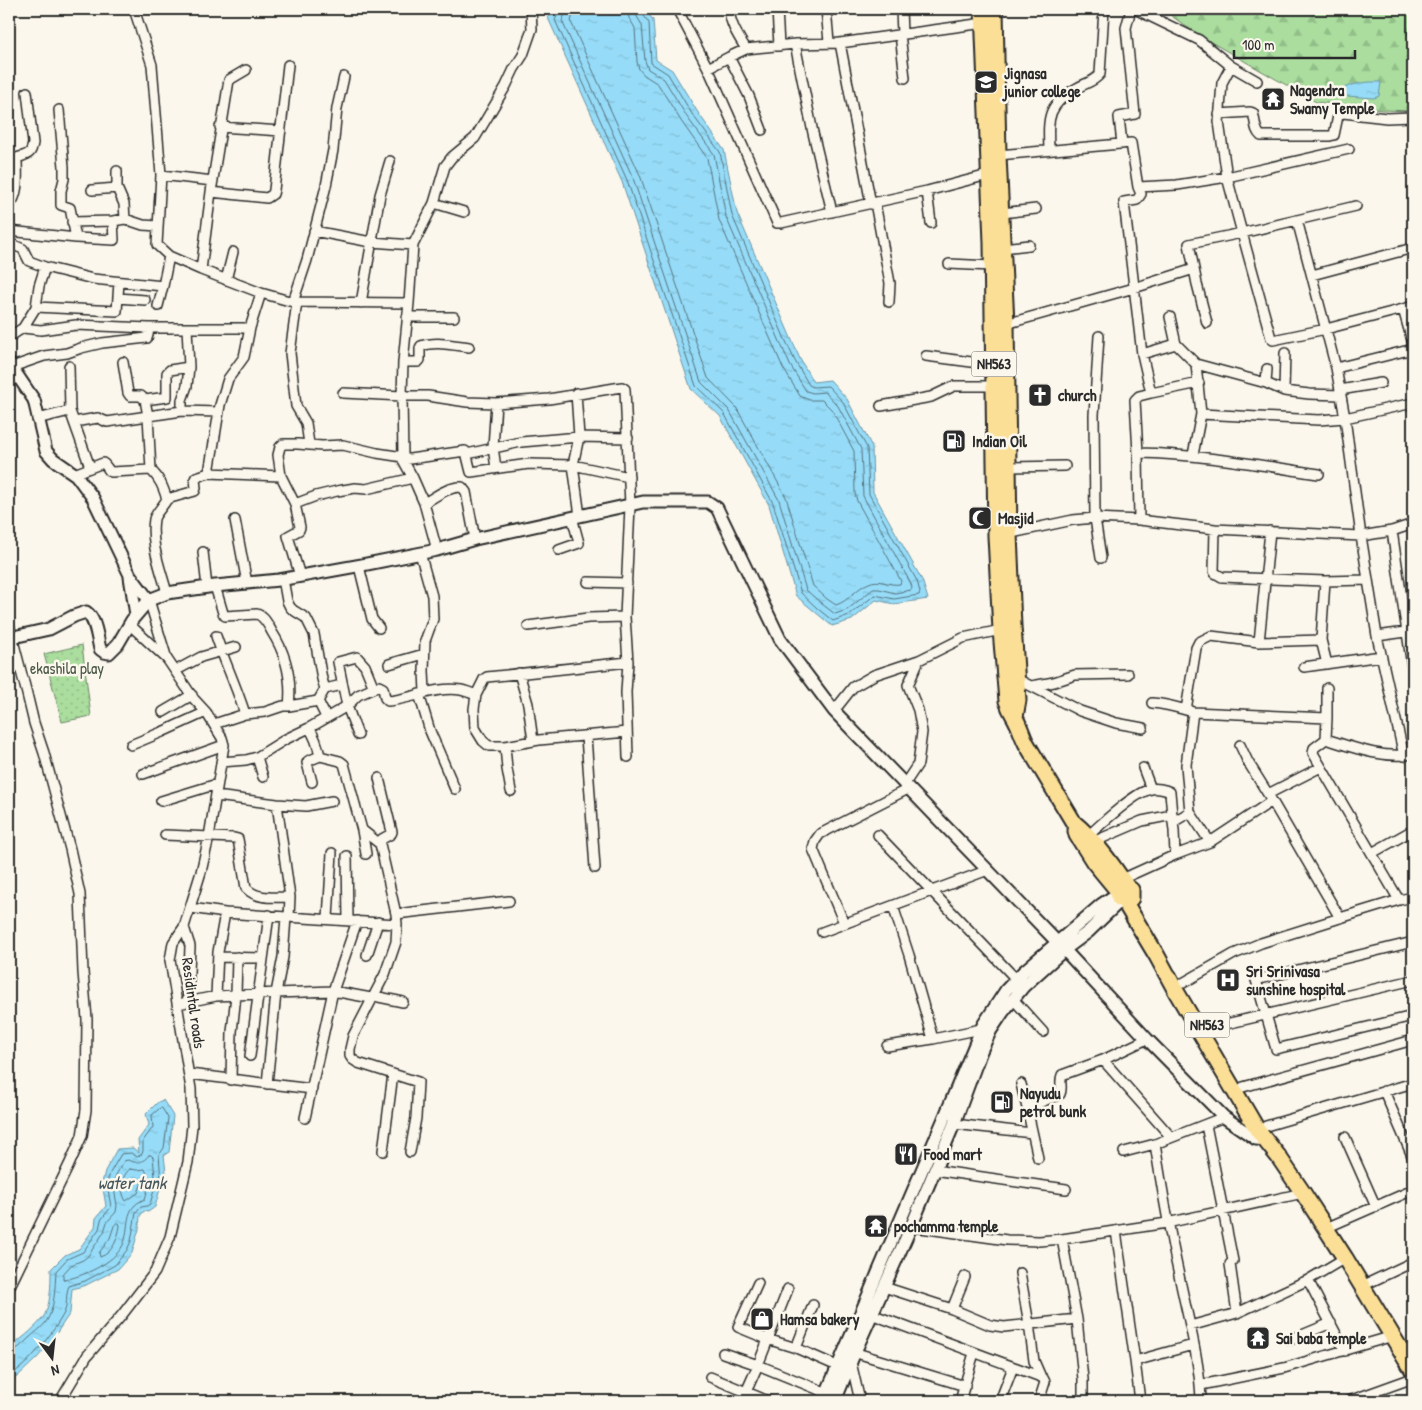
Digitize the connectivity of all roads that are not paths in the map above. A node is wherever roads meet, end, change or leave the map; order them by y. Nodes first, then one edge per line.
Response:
1 (134, 9) edge
2 (531, 9) edge
3 (676, 9) edge
4 (730, 9) edge
5 (776, 9) edge
6 (826, 9) edge
7 (901, 9) edge
8 (995, 9) edge
9 (1104, 9) edge
10 (1131, 9) edge
11 (1135, 9) edge
12 (984, 16) edge
13 (901, 34) junction
14 (829, 42) junction
15 (840, 43) junction
16 (795, 44) junction
17 (779, 46) junction
18 (746, 50) junction
19 (729, 57) junction
20 (288, 66) dead end
21 (1231, 66) junction
22 (708, 68) junction
23 (246, 70) dead end
24 (344, 77) dead end
25 (905, 78) dead end
26 (1257, 81) dead end
27 (991, 82) junction
28 (27, 92) dead end
29 (59, 110) dead end
30 (1219, 114) junction
31 (1413, 117) edge
32 (220, 127) junction
33 (762, 130) dead end
34 (282, 131) junction
35 (1122, 144) junction
36 (1349, 149) dead end
37 (1049, 150) junction
38 (998, 155) junction
39 (13, 157) edge
40 (390, 161) dead end
41 (117, 171) dead end
42 (160, 175) junction
43 (988, 175) junction
44 (1228, 177) junction
45 (213, 181) junction
46 (1138, 187) junction
47 (117, 188) junction
48 (92, 190) dead end
49 (926, 191) junction
50 (211, 192) junction
51 (9, 201) edge
52 (434, 203) junction
53 (875, 203) junction
54 (1356, 206) dead end
55 (1036, 209) dead end
56 (464, 212) dead end
57 (832, 212) junction
58 (1002, 213) junction
59 (125, 219) junction
60 (1297, 220) junction
61 (113, 221) junction
62 (72, 222) junction
63 (931, 223) dead end
64 (158, 226) junction
65 (9, 231) edge
66 (314, 231) junction
67 (1242, 233) junction
68 (76, 238) junction
69 (371, 242) junction
70 (9, 243) edge
71 (413, 245) junction
72 (1029, 246) dead end
73 (1003, 248) junction
74 (1413, 248) edge
75 (233, 252) dead end
76 (169, 256) junction
77 (950, 264) dead end
78 (992, 266) junction
79 (46, 267) junction
80 (1194, 269) junction
81 (201, 270) junction
82 (1312, 275) junction
83 (226, 280) junction
84 (119, 282) junction
85 (163, 286) junction
86 (1134, 288) junction
87 (261, 293) junction
88 (118, 298) junction
89 (145, 300) dead end
90 (295, 302) junction
91 (889, 302) dead end
92 (361, 303) junction
93 (409, 303) junction
94 (158, 306) dead end
95 (1413, 306) edge
96 (36, 307) junction
97 (1403, 309) junction
98 (454, 316) dead end
99 (407, 317) junction
100 (1170, 317) dead end
101 (1208, 323) dead end
102 (1006, 324) junction
103 (23, 328) junction
104 (148, 328) junction
105 (187, 328) junction
106 (250, 328) junction
107 (1326, 329) junction
108 (1099, 336) dead end
109 (9, 337) edge
110 (1176, 344) junction
111 (1413, 344) edge
112 (469, 347) dead end
113 (1413, 349) edge
114 (1285, 353) dead end
115 (1142, 354) junction
116 (926, 356) dead end
117 (123, 362) dead end
118 (403, 362) junction
119 (1196, 364) junction
120 (10, 365) edge
121 (994, 365) junction
122 (69, 366) dead end
123 (189, 367) junction
124 (1336, 368) junction
125 (1267, 369) dead end
126 (1199, 383) junction
127 (1266, 383) junction
128 (1381, 383) dead end
129 (994, 386) junction
130 (1284, 391) junction
131 (1340, 392) junction
132 (343, 393) dead end
133 (1151, 393) junction
134 (576, 394) junction
135 (402, 396) junction
136 (146, 400) junction
137 (496, 403) junction
138 (1413, 403) edge
139 (880, 406) dead end
140 (70, 411) junction
141 (182, 412) junction
142 (218, 412) junction
143 (1201, 414) junction
144 (148, 416) junction
145 (1345, 418) junction
146 (38, 419) junction
147 (74, 422) junction
148 (579, 437) junction
149 (628, 438) junction
150 (309, 444) junction
151 (493, 447) junction
152 (1138, 453) junction
153 (467, 454) junction
154 (1193, 455) junction
155 (403, 458) junction
156 (573, 465) junction
157 (1065, 466) dead end
158 (90, 467) junction
159 (1007, 467) junction
160 (496, 468) junction
161 (151, 470) junction
162 (209, 473) junction
163 (74, 474) junction
164 (1319, 474) dead end
165 (281, 476) junction
166 (629, 477) junction
167 (413, 478) junction
168 (166, 499) junction
169 (424, 503) junction
170 (295, 504) junction
171 (630, 506) junction
172 (576, 516) junction
173 (1096, 518) junction
174 (235, 520) dead end
175 (1139, 520) junction
176 (1413, 524) edge
177 (1215, 529) junction
178 (1270, 531) junction
179 (1392, 531) junction
180 (1003, 535) junction
181 (1361, 536) junction
182 (475, 539) junction
183 (437, 550) junction
184 (559, 550) dead end
185 (203, 552) dead end
186 (420, 553) junction
187 (1101, 558) dead end
188 (359, 566) junction
189 (130, 575) junction
190 (300, 576) junction
191 (1266, 578) junction
192 (283, 579) junction
193 (1368, 580) junction
194 (1325, 581) junction
195 (588, 582) dead end
196 (247, 583) junction
197 (627, 583) junction
198 (211, 587) junction
199 (167, 593) junction
200 (149, 600) junction
201 (625, 617) junction
202 (132, 620) junction
203 (9, 624) edge
204 (528, 626) dead end
205 (379, 628) dead end
206 (1001, 630) junction
207 (1410, 631) edge
208 (216, 636) dead end
209 (1377, 636) junction
210 (11, 637) edge
211 (1321, 640) junction
212 (1259, 642) junction
213 (236, 647) dead end
214 (221, 652) junction
215 (424, 654) junction
216 (1382, 656) junction
217 (167, 659) junction
218 (919, 660) junction
219 (628, 662) junction
220 (390, 664) dead end
221 (1327, 664) junction
222 (1304, 667) dead end
223 (175, 671) junction
224 (519, 673) junction
225 (1413, 673) edge
226 (1128, 674) dead end
227 (1017, 679) junction
228 (342, 684) junction
229 (1032, 686) junction
230 (374, 688) junction
231 (1327, 688) dead end
232 (325, 689) junction
233 (422, 693) junction
234 (192, 695) junction
235 (476, 695) junction
236 (318, 702) junction
237 (1152, 703) dead end
238 (289, 706) junction
239 (347, 706) junction
240 (834, 711) junction
241 (1190, 711) junction
242 (163, 712) dead end
243 (206, 712) junction
244 (245, 714) junction
245 (326, 717) junction
246 (1015, 717) junction
247 (1327, 718) junction
248 (214, 724) junction
249 (309, 728) junction
250 (1143, 728) dead end
251 (627, 732) junction
252 (358, 735) dead end
253 (586, 736) junction
254 (1326, 739) junction
255 (534, 741) junction
256 (131, 745) dead end
257 (224, 745) junction
258 (1240, 745) dead end
259 (505, 746) junction
260 (1413, 754) edge
261 (320, 756) junction
262 (1404, 756) junction
263 (257, 757) junction
264 (628, 757) dead end
265 (221, 762) junction
266 (1320, 767) junction
267 (1143, 768) dead end
268 (143, 774) dead end
269 (263, 777) dead end
270 (379, 778) dead end
271 (312, 782) dead end
272 (218, 784) junction
273 (906, 787) junction
274 (455, 789) dead end
275 (1151, 789) junction
276 (511, 791) dead end
277 (216, 796) junction
278 (1270, 798) junction
279 (161, 801) dead end
280 (332, 801) dead end
281 (277, 804) junction
282 (1190, 812) junction
283 (1172, 818) junction
284 (1074, 823) junction
285 (362, 830) junction
286 (1413, 830) edge
287 (165, 834) dead end
288 (878, 835) dead end
289 (209, 837) junction
290 (1090, 839) junction
291 (1210, 842) junction
292 (380, 844) junction
293 (332, 853) dead end
294 (1372, 853) junction
295 (366, 854) dead end
296 (1176, 855) junction
297 (347, 856) dead end
298 (595, 868) dead end
299 (988, 870) junction
300 (932, 892) junction
301 (1123, 893) junction
302 (290, 897) junction
303 (1413, 897) edge
304 (1399, 900) junction
305 (510, 901) dead end
306 (893, 906) junction
307 (191, 908) junction
308 (225, 913) junction
309 (396, 914) junction
310 (268, 915) junction
311 (287, 917) junction
312 (328, 918) junction
313 (1340, 918) junction
314 (352, 921) junction
315 (378, 922) junction
316 (844, 923) junction
317 (397, 924) junction
318 (184, 926) junction
319 (822, 932) dead end
320 (1413, 942) edge
321 (1061, 946) junction
322 (366, 955) dead end
323 (218, 957) junction
324 (237, 958) junction
325 (262, 958) junction
326 (1016, 979) junction
327 (1413, 980) edge
328 (1183, 983) junction
329 (333, 991) junction
330 (276, 993) junction
331 (257, 994) junction
332 (236, 995) junction
333 (216, 996) junction
334 (372, 997) junction
335 (1013, 999) junction
336 (188, 1001) junction
337 (403, 1002) dead end
338 (178, 1004) junction
339 (1266, 1015) junction
340 (1413, 1016) edge
341 (1209, 1028) junction
342 (981, 1029) junction
343 (1043, 1032) dead end
344 (933, 1039) junction
345 (1147, 1039) junction
346 (1413, 1040) edge
347 (887, 1046) dead end
348 (250, 1056) dead end
349 (1103, 1060) junction
350 (189, 1074) junction
351 (393, 1074) junction
352 (231, 1080) junction
353 (1413, 1083) edge
354 (267, 1084) junction
355 (1020, 1084) dead end
356 (1243, 1087) junction
357 (312, 1090) junction
358 (1384, 1091) junction
359 (1027, 1108) junction
360 (1224, 1117) junction
361 (305, 1118) dead end
362 (954, 1124) junction
363 (1206, 1125) junction
364 (1032, 1133) junction
365 (1268, 1135) junction
366 (1171, 1137) junction
367 (1345, 1137) dead end
368 (1155, 1144) junction
369 (383, 1151) dead end
370 (410, 1152) dead end
371 (1124, 1152) dead end
372 (1038, 1158) dead end
373 (1413, 1158) edge
374 (934, 1170) junction
375 (1066, 1189) dead end
376 (1413, 1190) edge
377 (1303, 1194) junction
378 (1376, 1207) junction
379 (1224, 1211) junction
380 (1168, 1223) junction
381 (898, 1224) junction
382 (911, 1227) junction
383 (1326, 1228) junction
384 (1116, 1231) junction
385 (1062, 1239) junction
386 (1345, 1258) junction
387 (1413, 1262) edge
388 (1020, 1273) dead end
389 (965, 1277) dead end
390 (1308, 1280) junction
391 (758, 1283) dead end
392 (1362, 1286) junction
393 (884, 1287) junction
394 (9, 1288) edge
395 (788, 1289) dead end
396 (813, 1305) dead end
397 (952, 1309) junction
398 (1236, 1313) junction
399 (871, 1314) junction
400 (1077, 1319) junction
401 (1331, 1323) junction
402 (1029, 1324) junction
403 (1190, 1326) junction
404 (1393, 1336) junction
405 (767, 1339) junction
406 (1290, 1340) dead end
407 (1193, 1345) junction
408 (796, 1348) junction
409 (1346, 1351) junction
410 (723, 1353) dead end
411 (974, 1353) junction
412 (850, 1354) junction
413 (1135, 1360) junction
414 (758, 1365) junction
415 (837, 1366) junction
416 (1013, 1367) junction
417 (1413, 1370) edge
418 (710, 1377) dead end
419 (1041, 1377) junction
420 (1413, 1378) edge
421 (1201, 1385) junction
422 (965, 1386) junction
423 (744, 1397) edge
424 (824, 1397) edge
425 (1361, 1399) edge
426 (60, 1401) edge
427 (768, 1401) edge
428 (835, 1401) edge
429 (860, 1401) edge
430 (960, 1401) edge
431 (1000, 1401) edge
432 (1039, 1401) edge
433 (1082, 1401) edge
434 (1140, 1401) edge
435 (1201, 1401) edge
436 (1348, 1401) edge

1 - 42 street
2 - 52 street
3 - 22 street
4 - 18 street
5 - 17 street
6 - 14 street
7 - 13 street
8 - 27 highway, NH563
9 - 37 street
10 - 35 street
11 - 21 street
12 - 13 street
12 - 27 highway, NH563
13 - 15 street
13 - 25 street
14 - 15 street
14 - 16 street
15 - 53 street
16 - 17 street
16 - 57 street
17 - 18 street
18 - 19 street
19 - 22 street
19 - 33 street
20 - 34 street
21 - 26 street
21 - 30 street
22 - 57 street
23 - 32 street
24 - 66 street
27 - 38 highway, NH563
27 - 43 highway, NH563
28 - 39 street
29 - 62 street
30 - 31 street
30 - 44 street
32 - 34 street
32 - 45 street
34 - 50 street
35 - 37 street
35 - 46 street
36 - 44 street
37 - 38 street
38 - 58 highway, NH563
39 - 51 street
40 - 69 street
41 - 47 street
42 - 45 street
42 - 64 street
43 - 49 street
43 - 78 highway, NH563
44 - 46 street
44 - 67 street
45 - 50 street
46 - 86 street
47 - 48 street
47 - 59 street
49 - 53 street
49 - 63 street
50 - 81 street
52 - 56 street
52 - 71 street
53 - 57 street
53 - 91 street
54 - 60 street
55 - 58 street
58 - 73 highway, NH563
59 - 61 street
59 - 64 street
60 - 67 street
60 - 82 street
61 - 62 street
61 - 68 street
62 - 68 street
64 - 76 street
65 - 68 street
66 - 69 street
66 - 90 street
67 - 80 street
67 - 107 street
69 - 71 street
69 - 92 street
70 - 79 street
71 - 93 street
72 - 73 street
73 - 102 highway, NH563
74 - 82 street
75 - 83 street
76 - 81 street
76 - 85 street
77 - 78 street
78 - 121 highway, NH563
79 - 84 street
79 - 96 street
80 - 86 street
80 - 101 street
81 - 83 street
82 - 107 street
83 - 87 street
84 - 85 street
84 - 88 street
85 - 94 street
86 - 102 street
86 - 115 street
87 - 90 street
87 - 106 street
88 - 89 street
88 - 96 street
90 - 92 street
90 - 150 street
92 - 93 street
93 - 99 street
95 - 97 street
96 - 103 street
97 - 107 street
97 - 111 street
98 - 99 street
99 - 118 street
100 - 110 street
102 - 159 highway, NH563
103 - 104 street
103 - 109 street
104 - 105 street
104 - 120 street
105 - 106 street
105 - 123 street
106 - 142 street
107 - 124 street
108 - 173 street
110 - 115 street
110 - 119 street
112 - 118 street
113 - 124 street
114 - 130 street
115 - 133 street
116 - 121 street
117 - 136 street
118 - 135 street
119 - 126 street
119 - 127 street
120 - 146 street
121 - 129 highway, NH563
122 - 140 street
123 - 136 street
123 - 141 street
124 - 131 street
125 - 127 street
126 - 133 street
126 - 143 street
127 - 130 street
128 - 131 street
129 - 139 street
129 - 180 highway, NH563
130 - 131 street
131 - 145 street
132 - 135 street
133 - 152 street
134 - 137 street
134 - 148 street
134 - 149 street
135 - 137 street
135 - 155 street
136 - 144 street
137 - 151 street
138 - 145 street
140 - 146 street
140 - 147 street
141 - 142 street
141 - 144 street
142 - 162 street
143 - 145 street
143 - 154 street
144 - 147 street
144 - 161 street
145 - 181 street
146 - 163 street
147 - 158 street
148 - 149 street
148 - 151 street
148 - 156 street
149 - 166 street
150 - 155 street
150 - 165 street
151 - 153 street
151 - 160 street
152 - 154 street
152 - 175 street
153 - 155 street
153 - 160 street
154 - 164 street
155 - 167 street
156 - 160 street
156 - 166 street
156 - 172 street
157 - 159 street
158 - 161 street
158 - 163 street
159 - 180 highway, NH563
161 - 168 street
162 - 165 street
162 - 168 street
163 - 189 street
165 - 170 street
166 - 171 street
167 - 169 street
167 - 170 street
168 - 199 street
169 - 182 street
169 - 183 street
170 - 190 street
171 - 172 street
171 - 197 street
171 - 240 street
172 - 182 street
172 - 184 street
173 - 175 street
173 - 180 street
173 - 187 street
174 - 196 street
175 - 177 street
176 - 179 street
177 - 178 street
177 - 191 street
178 - 181 street
178 - 191 street
179 - 181 street
179 - 207 street
180 - 206 highway, NH563
180 - 227 highway, NH563
181 - 193 street
182 - 183 street
183 - 186 street
185 - 198 street
186 - 188 street
186 - 215 street
188 - 190 street
188 - 205 street
189 - 200 street
189 - 202 street
190 - 192 street
191 - 194 street
191 - 212 street
192 - 196 street
192 - 232 street
193 - 194 street
193 - 209 street
194 - 211 street
195 - 197 street
196 - 198 street
197 - 201 street
198 - 199 street
198 - 238 street
199 - 200 street
200 - 202 street
200 - 217 street
201 - 204 street
201 - 219 street
202 - 210 street
202 - 217 street
203 - 210 street
206 - 218 street
206 - 246 highway, NH563
207 - 209 street
207 - 225 street
208 - 214 street
209 - 216 street
210 - 394 street
211 - 212 street
211 - 221 street
212 - 241 street
213 - 214 street
214 - 223 street
214 - 244 street
215 - 220 street
215 - 233 street
216 - 221 street
216 - 262 street
217 - 223 street
218 - 240 street
218 - 273 street
219 - 224 street
219 - 251 street
221 - 222 street
223 - 234 street
224 - 235 street
224 - 255 street
226 - 229 street
227 - 229 street
227 - 246 highway, NH563
228 - 230 street
228 - 232 street
228 - 239 street
229 - 250 street
230 - 233 street
230 - 239 street
231 - 247 street
232 - 236 street
233 - 235 street
233 - 274 street
234 - 242 street
234 - 243 street
235 - 259 street
236 - 238 street
236 - 245 street
237 - 241 street
238 - 244 street
239 - 245 street
239 - 252 street
240 - 273 street
241 - 247 street
241 - 282 street
243 - 248 street
243 - 256 street
244 - 248 street
245 - 249 street
246 - 284 highway, NH563
247 - 254 street
248 - 257 street
249 - 261 street
249 - 263 street
251 - 253 street
251 - 264 street
253 - 255 street
253 - 298 street
254 - 262 street
254 - 266 street
255 - 259 street
257 - 265 street, Residintal roads
257 - 268 street
258 - 278 street
259 - 276 street
260 - 262 street
261 - 271 street
261 - 285 street
263 - 265 street
263 - 269 street
265 - 272 street, Residintal roads
266 - 278 street
266 - 294 street
267 - 275 street
270 - 292 street
272 - 277 street, Residintal roads
272 - 279 street
273 - 299 street
273 - 316 street
275 - 283 street
275 - 290 street
277 - 281 street
277 - 289 street, Residintal roads
278 - 291 street
278 - 313 street
280 - 281 street
281 - 302 street
282 - 283 street
282 - 291 street
283 - 290 street
283 - 296 street
284 - 290 highway, NH563
284 - 301 highway, NH563
285 - 292 street
285 - 295 street
286 - 294 street
287 - 289 street
288 - 300 street
289 - 302 street
289 - 307 street, Residintal roads
290 - 301 highway, NH563
291 - 296 street
292 - 309 street
293 - 312 street
294 - 304 street
296 - 301 street
297 - 314 street
299 - 300 street
299 - 321 street
300 - 306 street
300 - 326 street
301 - 321 street
301 - 328 highway, NH563
301 - 365 highway, NH563
302 - 311 street
303 - 304 street
304 - 313 street
305 - 309 street
306 - 316 street
306 - 344 street
307 - 308 street
307 - 318 street, Residintal roads
308 - 310 street
308 - 323 street
309 - 317 street
310 - 311 street
310 - 325 street
311 - 312 street
311 - 330 street
312 - 314 street
313 - 328 street
314 - 315 street
314 - 329 street
315 - 317 street
315 - 322 street
316 - 319 street
317 - 334 street
318 - 336 street
318 - 338 street, Residintal roads
320 - 339 street
321 - 326 street
321 - 335 street
321 - 345 street
323 - 324 street
323 - 333 street
324 - 325 street
324 - 332 street
325 - 331 street
326 - 342 street
327 - 339 street
328 - 341 highway, NH563
329 - 330 street
329 - 334 street
329 - 357 street
330 - 331 street
330 - 354 street
331 - 332 street
331 - 348 street
332 - 333 street
332 - 352 street
333 - 336 street
334 - 337 street
334 - 351 street
335 - 343 street
335 - 362 street
336 - 338 street
338 - 350 street, Residintal roads
339 - 340 street
339 - 341 street
341 - 356 highway, NH563
342 - 344 street
342 - 381 street
344 - 347 street
345 - 349 street
345 - 360 street
346 - 356 street
349 - 359 street
349 - 366 street
350 - 352 street
350 - 426 street, Residintal roads
351 - 369 street
351 - 370 street
352 - 354 street
353 - 358 street
354 - 357 street
355 - 359 street
356 - 365 highway, NH563
357 - 361 street
358 - 365 street
358 - 373 street
359 - 364 street
360 - 363 street
360 - 365 street
362 - 364 street
362 - 374 street
363 - 366 street
363 - 379 street
364 - 372 street
365 - 377 highway, NH563
366 - 368 street
367 - 378 street
368 - 371 street
368 - 380 street
374 - 375 street
374 - 382 street
376 - 378 street
377 - 379 street
377 - 383 highway, NH563
378 - 383 street
379 - 380 street
379 - 398 street
380 - 384 street
380 - 403 street
381 - 382 street
381 - 412 street
382 - 385 street
382 - 393 street
383 - 386 highway, NH563
384 - 385 street
384 - 413 street
385 - 400 street
386 - 390 street
386 - 392 highway, NH563
387 - 392 street
388 - 402 street
389 - 397 street
390 - 398 street
390 - 401 street
391 - 405 street
392 - 404 highway, NH563
393 - 397 street
393 - 399 street
395 - 405 street
396 - 408 street
397 - 402 street
398 - 403 street
399 - 411 street
399 - 412 street
400 - 402 street
400 - 433 street
401 - 406 street
401 - 409 street
402 - 419 street
403 - 407 street
404 - 409 street
404 - 417 highway, NH563
405 - 408 street
405 - 414 street
407 - 413 street
407 - 421 street
408 - 415 street
409 - 421 street
410 - 414 street
411 - 416 street
411 - 422 street
412 - 415 street
412 - 422 street
412 - 428 street
412 - 429 street
413 - 434 street
414 - 423 street
414 - 424 street
415 - 424 street
416 - 419 street
416 - 431 street
418 - 423 street
419 - 432 street
420 - 425 street
421 - 435 street
422 - 430 street
423 - 427 street
425 - 436 street

